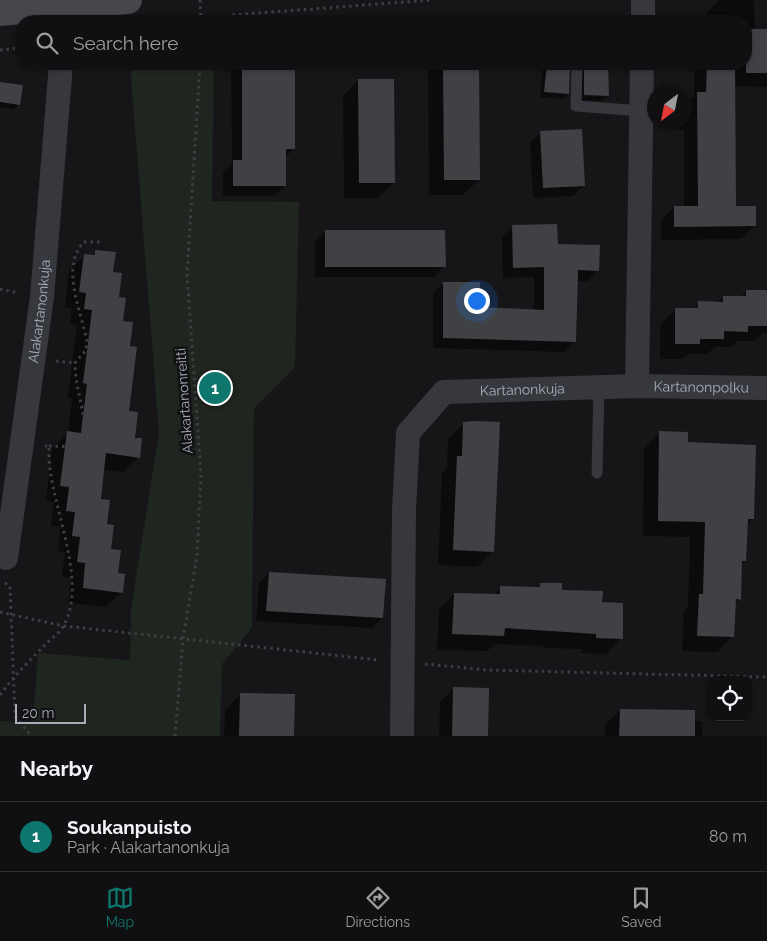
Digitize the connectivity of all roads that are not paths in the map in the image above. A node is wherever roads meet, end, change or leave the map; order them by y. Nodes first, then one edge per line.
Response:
1 (128, 0) edge
2 (643, 0) edge
3 (64, 9) edge
4 (0, 12) edge
5 (643, 15) edge
6 (61, 70) edge
7 (577, 70) edge
8 (642, 70) edge
9 (642, 111) junction
10 (637, 386) junction
11 (599, 387) junction
12 (767, 388) edge
13 (597, 473) dead end
14 (3, 569) edge
15 (402, 736) edge

1 - 3 street
2 - 5 street
3 - 4 street
6 - 14 street, Alakartanonkuja
7 - 9 lane
8 - 9 street
9 - 10 street
10 - 11 street, Kartanonkuja
10 - 12 street, Kartanonpolku
11 - 13 lane
11 - 15 street, Kartanonkuja

